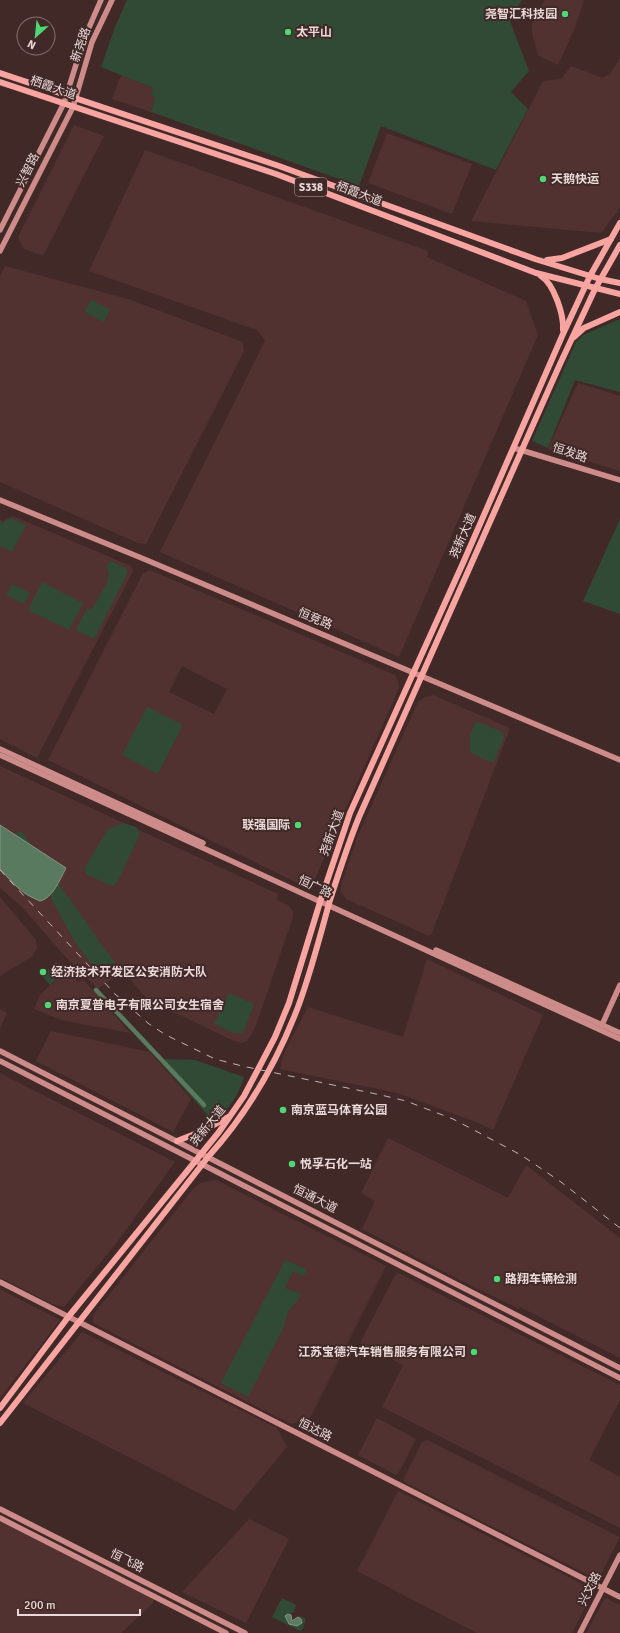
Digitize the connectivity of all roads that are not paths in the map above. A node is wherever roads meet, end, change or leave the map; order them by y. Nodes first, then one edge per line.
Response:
1 (101, 0) edge
2 (112, 0) edge
3 (0, 73) edge
4 (0, 82) edge
5 (66, 95) junction
6 (75, 98) junction
7 (64, 103) junction
8 (73, 107) junction
9 (620, 223) edge
10 (0, 230) edge
11 (611, 239) junction
12 (620, 245) edge
13 (0, 251) edge
14 (535, 259) junction
15 (536, 273) junction
16 (590, 276) junction
17 (600, 279) junction
18 (620, 283) edge
19 (585, 286) junction
20 (595, 289) junction
21 (620, 294) edge
22 (620, 312) edge
23 (563, 334) junction
24 (573, 338) junction
25 (514, 448) junction
26 (523, 449) junction
27 (620, 480) edge
28 (0, 500) edge
29 (413, 674) junction
30 (422, 677) junction
31 (0, 749) edge
32 (0, 755) edge
33 (620, 760) edge
34 (321, 900) junction
35 (330, 904) junction
36 (620, 985) edge
37 (602, 1025) junction
38 (620, 1033) edge
39 (620, 1039) edge
40 (0, 1051) edge
41 (0, 1061) edge
42 (231, 1115) junction
43 (177, 1141) junction
44 (200, 1153) junction
45 (208, 1157) junction
46 (193, 1161) junction
47 (202, 1166) junction
48 (0, 1282) edge
49 (69, 1316) junction
50 (80, 1322) junction
51 (620, 1368) edge
52 (620, 1378) edge
53 (0, 1408) edge
54 (0, 1423) edge
55 (0, 1509) edge
56 (0, 1518) edge
57 (620, 1555) edge
58 (603, 1588) junction
59 (620, 1597) edge
60 (226, 1633) edge
61 (245, 1633) edge
62 (580, 1633) edge

1 - 5 street, 新尧路
2 - 6 street, 新尧路
3 - 5 main road, 栖霞大道 / S338
4 - 7 main road, 栖霞大道 / S338
5 - 6 main road, 栖霞大道 / S338
5 - 7 street, 兴智路
6 - 8 street, 兴智路
6 - 14 main road, 栖霞大道 / S338
7 - 8 main road, 栖霞大道 / S338
7 - 10 street, 兴智路
8 - 13 street, 兴智路
8 - 15 main road, 栖霞大道 / S338
9 - 11 main road, 尧新大道
11 - 14 main road
11 - 16 main road, 尧新大道
12 - 17 main road, 尧新大道
14 - 16 main road, 栖霞大道 / S338
15 - 19 main road, 栖霞大道 / S338
15 - 23 main road
16 - 17 main road, 栖霞大道 / S338
16 - 19 main road, 尧新大道
17 - 18 main road, 栖霞大道 / S338
17 - 20 main road, 尧新大道
19 - 20 main road, 栖霞大道 / S338
19 - 23 main road, 尧新大道
20 - 21 main road, 栖霞大道 / S338
20 - 24 main road, 尧新大道
22 - 24 main road
23 - 25 main road, 尧新大道
24 - 26 main road, 尧新大道
25 - 26 street, 恒发路
25 - 29 main road, 尧新大道
26 - 27 street, 恒发路
26 - 30 main road, 尧新大道
28 - 29 street, 恒竞路
29 - 30 street, 恒竞路
29 - 34 main road, 尧新大道
30 - 33 street, 恒竞路
30 - 35 main road, 尧新大道
31 - 34 street, 恒广路
32 - 34 street, 恒广路
34 - 35 street, 恒广路
34 - 42 main road, 尧新大道
35 - 37 street, 恒广路
35 - 39 street, 恒广路
35 - 45 main road, 尧新大道
36 - 37 street
37 - 38 street, 恒广路
40 - 43 street, 恒通大道
41 - 46 street, 恒通大道
42 - 43 main road
42 - 44 main road, 尧新大道
43 - 44 street, 恒通大道
44 - 45 street, 恒通大道
44 - 46 main road, 尧新大道
45 - 47 main road, 尧新大道
45 - 51 street, 恒通大道
46 - 47 street, 恒通大道
46 - 49 main road, 尧新大道
47 - 50 main road, 尧新大道
47 - 52 street, 恒通大道
48 - 49 street, 恒达路
49 - 50 street, 恒达路
49 - 53 main road, 尧新大道
50 - 54 main road, 尧新大道
50 - 58 street, 恒达路
55 - 61 street, 恒飞路
56 - 60 street, 恒飞路
57 - 58 street, 兴文路
58 - 59 street, 恒达路
58 - 62 street, 兴文路

